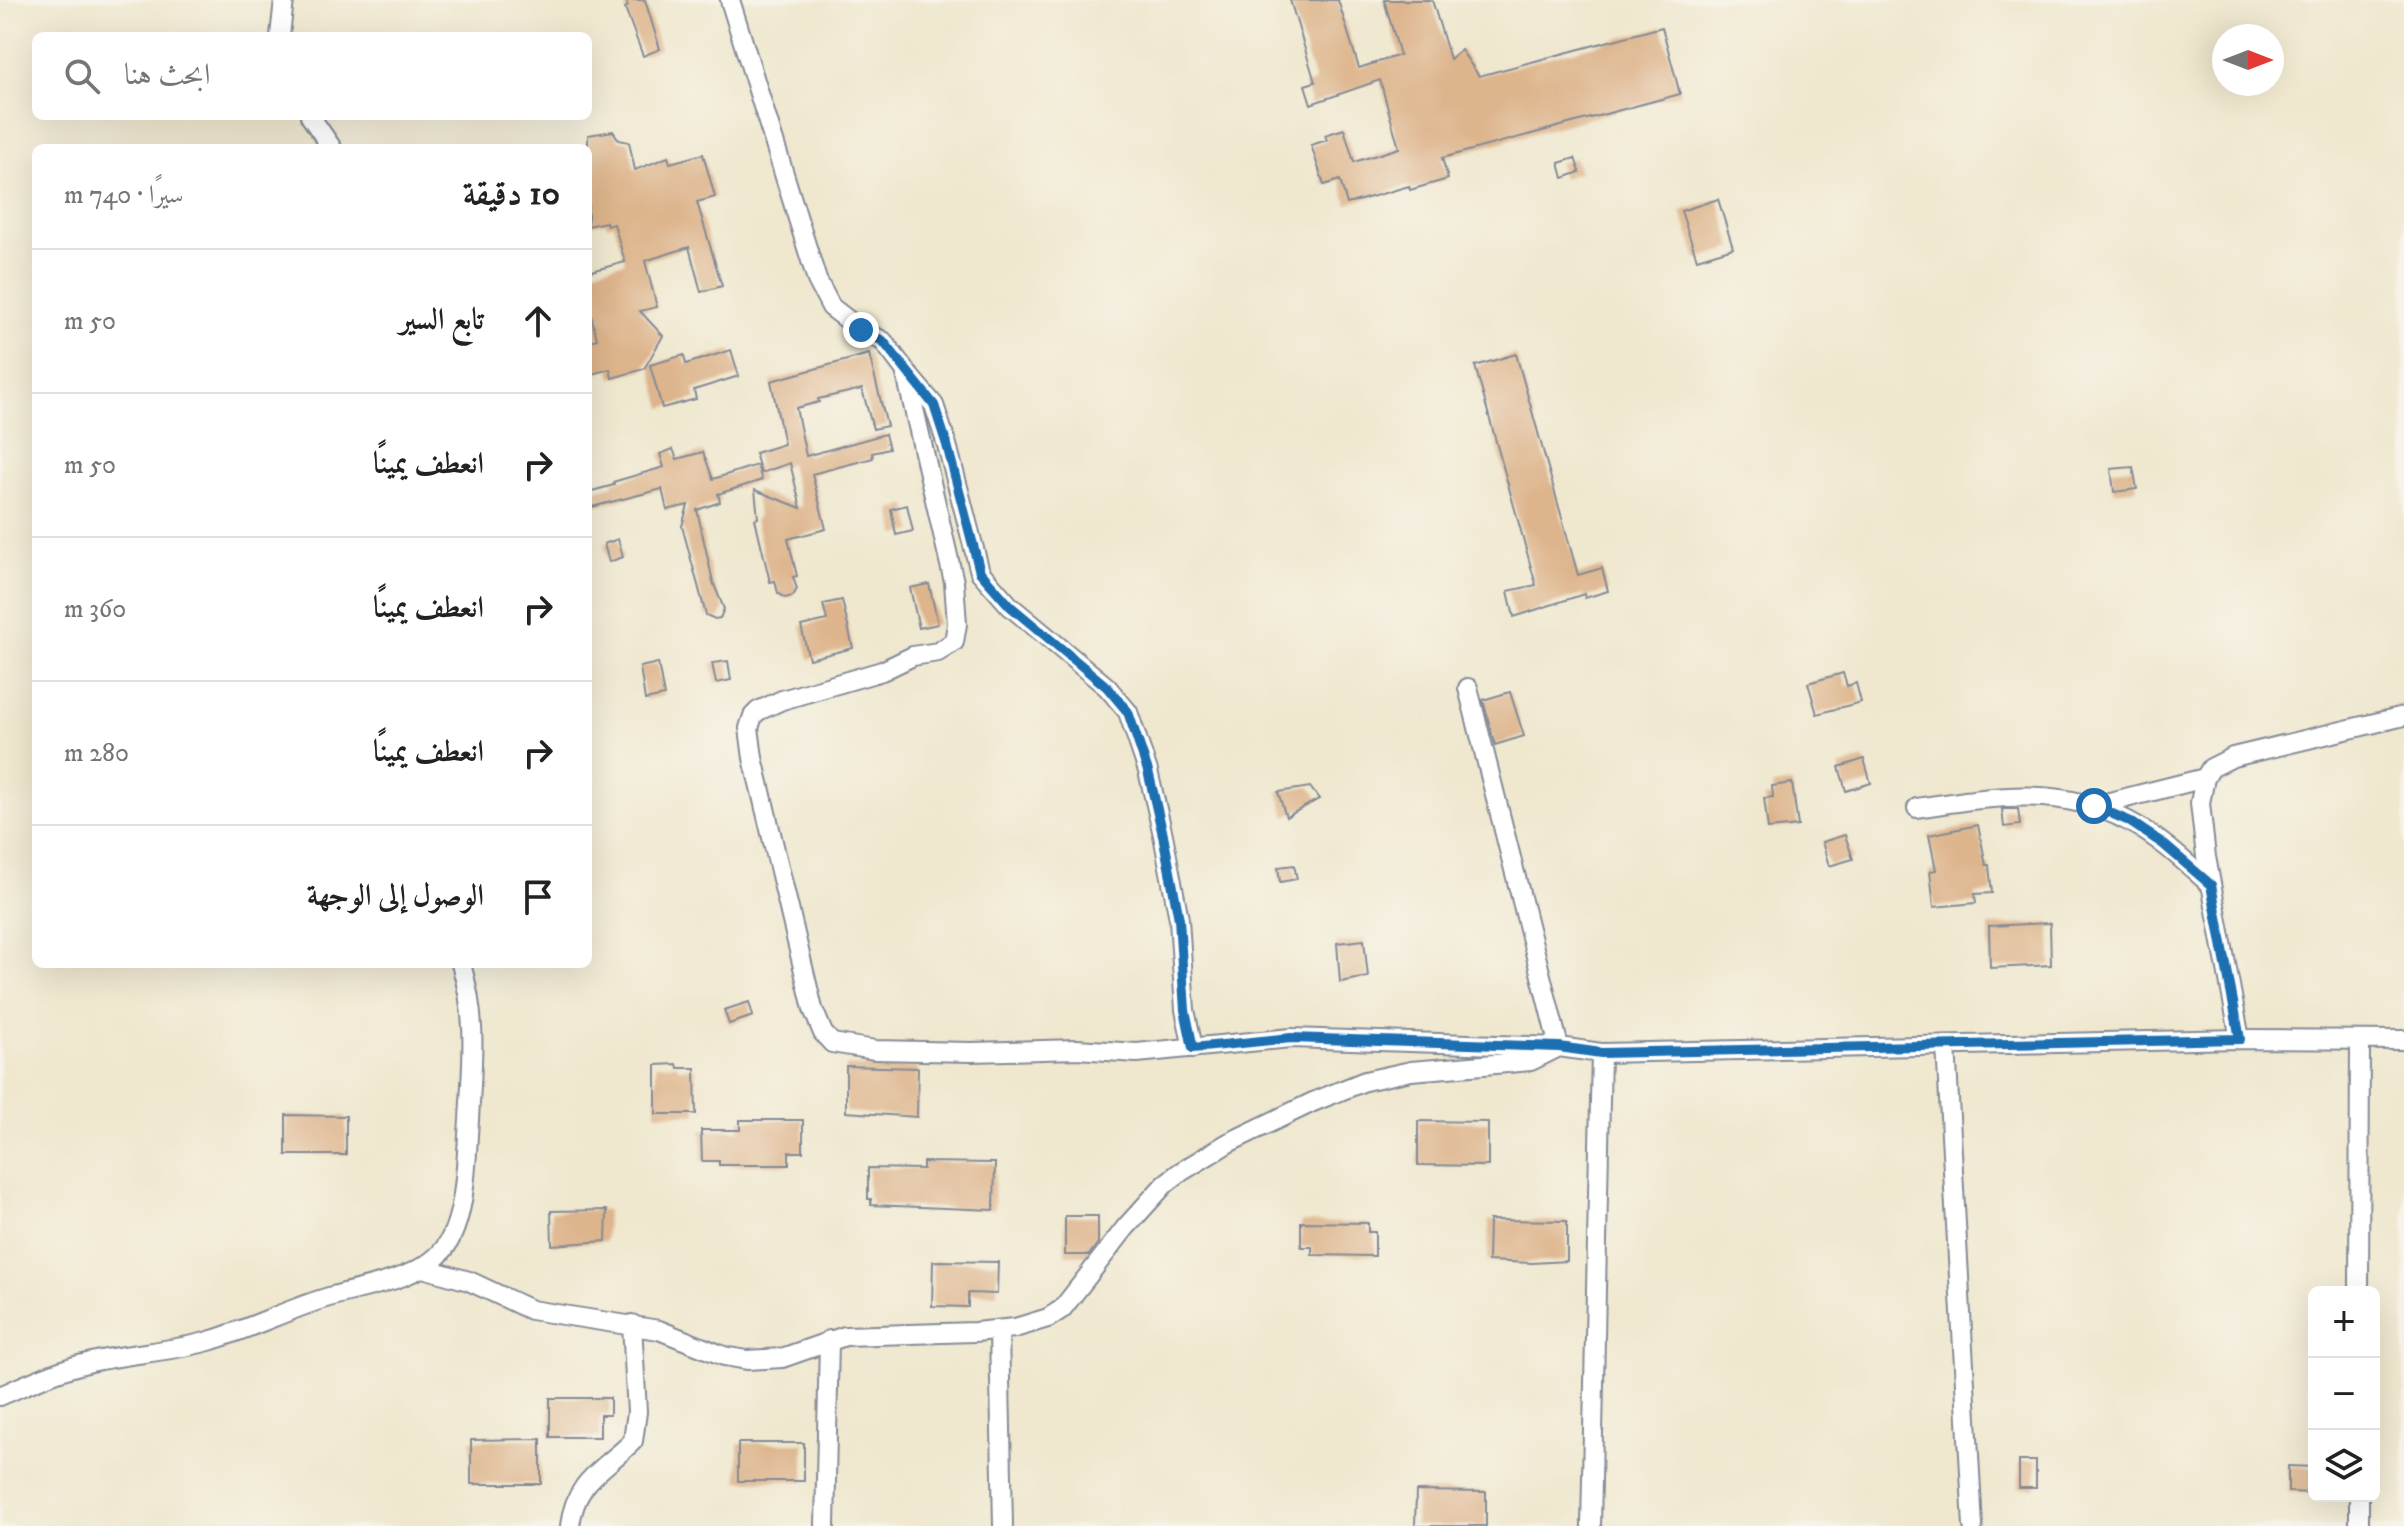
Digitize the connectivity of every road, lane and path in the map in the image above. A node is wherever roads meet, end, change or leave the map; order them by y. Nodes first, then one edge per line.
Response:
1 (284, 0) edge
2 (730, 0) edge
3 (280, 32) edge
4 (313, 120) edge
5 (329, 144) edge
6 (905, 370) junction
7 (1468, 688) dead end
8 (2404, 716) edge
9 (2205, 778) junction
10 (2094, 806) junction
11 (1917, 808) dead end
12 (2211, 885) junction
13 (462, 968) edge
14 (2240, 1039) junction
15 (2360, 1040) junction
16 (2404, 1040) edge
17 (1946, 1046) junction
18 (1559, 1047) junction
19 (1193, 1048) junction
20 (1601, 1053) junction
21 (423, 1268) junction
22 (2359, 1286) edge
23 (632, 1324) junction
24 (999, 1330) junction
25 (829, 1340) junction
26 (0, 1396) edge
27 (2359, 1502) edge
28 (570, 1526) edge
29 (825, 1526) edge
30 (1003, 1526) edge
31 (1591, 1526) edge
32 (1973, 1526) edge
33 (2359, 1526) edge

1 - 3 street
2 - 6 street
4 - 5 street
6 - 19 street
6 - 19 street
7 - 18 street
8 - 9 street
9 - 10 street
9 - 12 street
10 - 11 street
10 - 12 street
12 - 14 street
13 - 21 street
14 - 15 street
14 - 17 street
15 - 16 street
15 - 22 street
17 - 20 street
17 - 32 street
18 - 19 street
18 - 20 street
18 - 24 street
20 - 31 street
21 - 23 street
21 - 26 street
23 - 25 street
23 - 28 street
24 - 25 street
24 - 30 street
25 - 29 street
27 - 33 street

